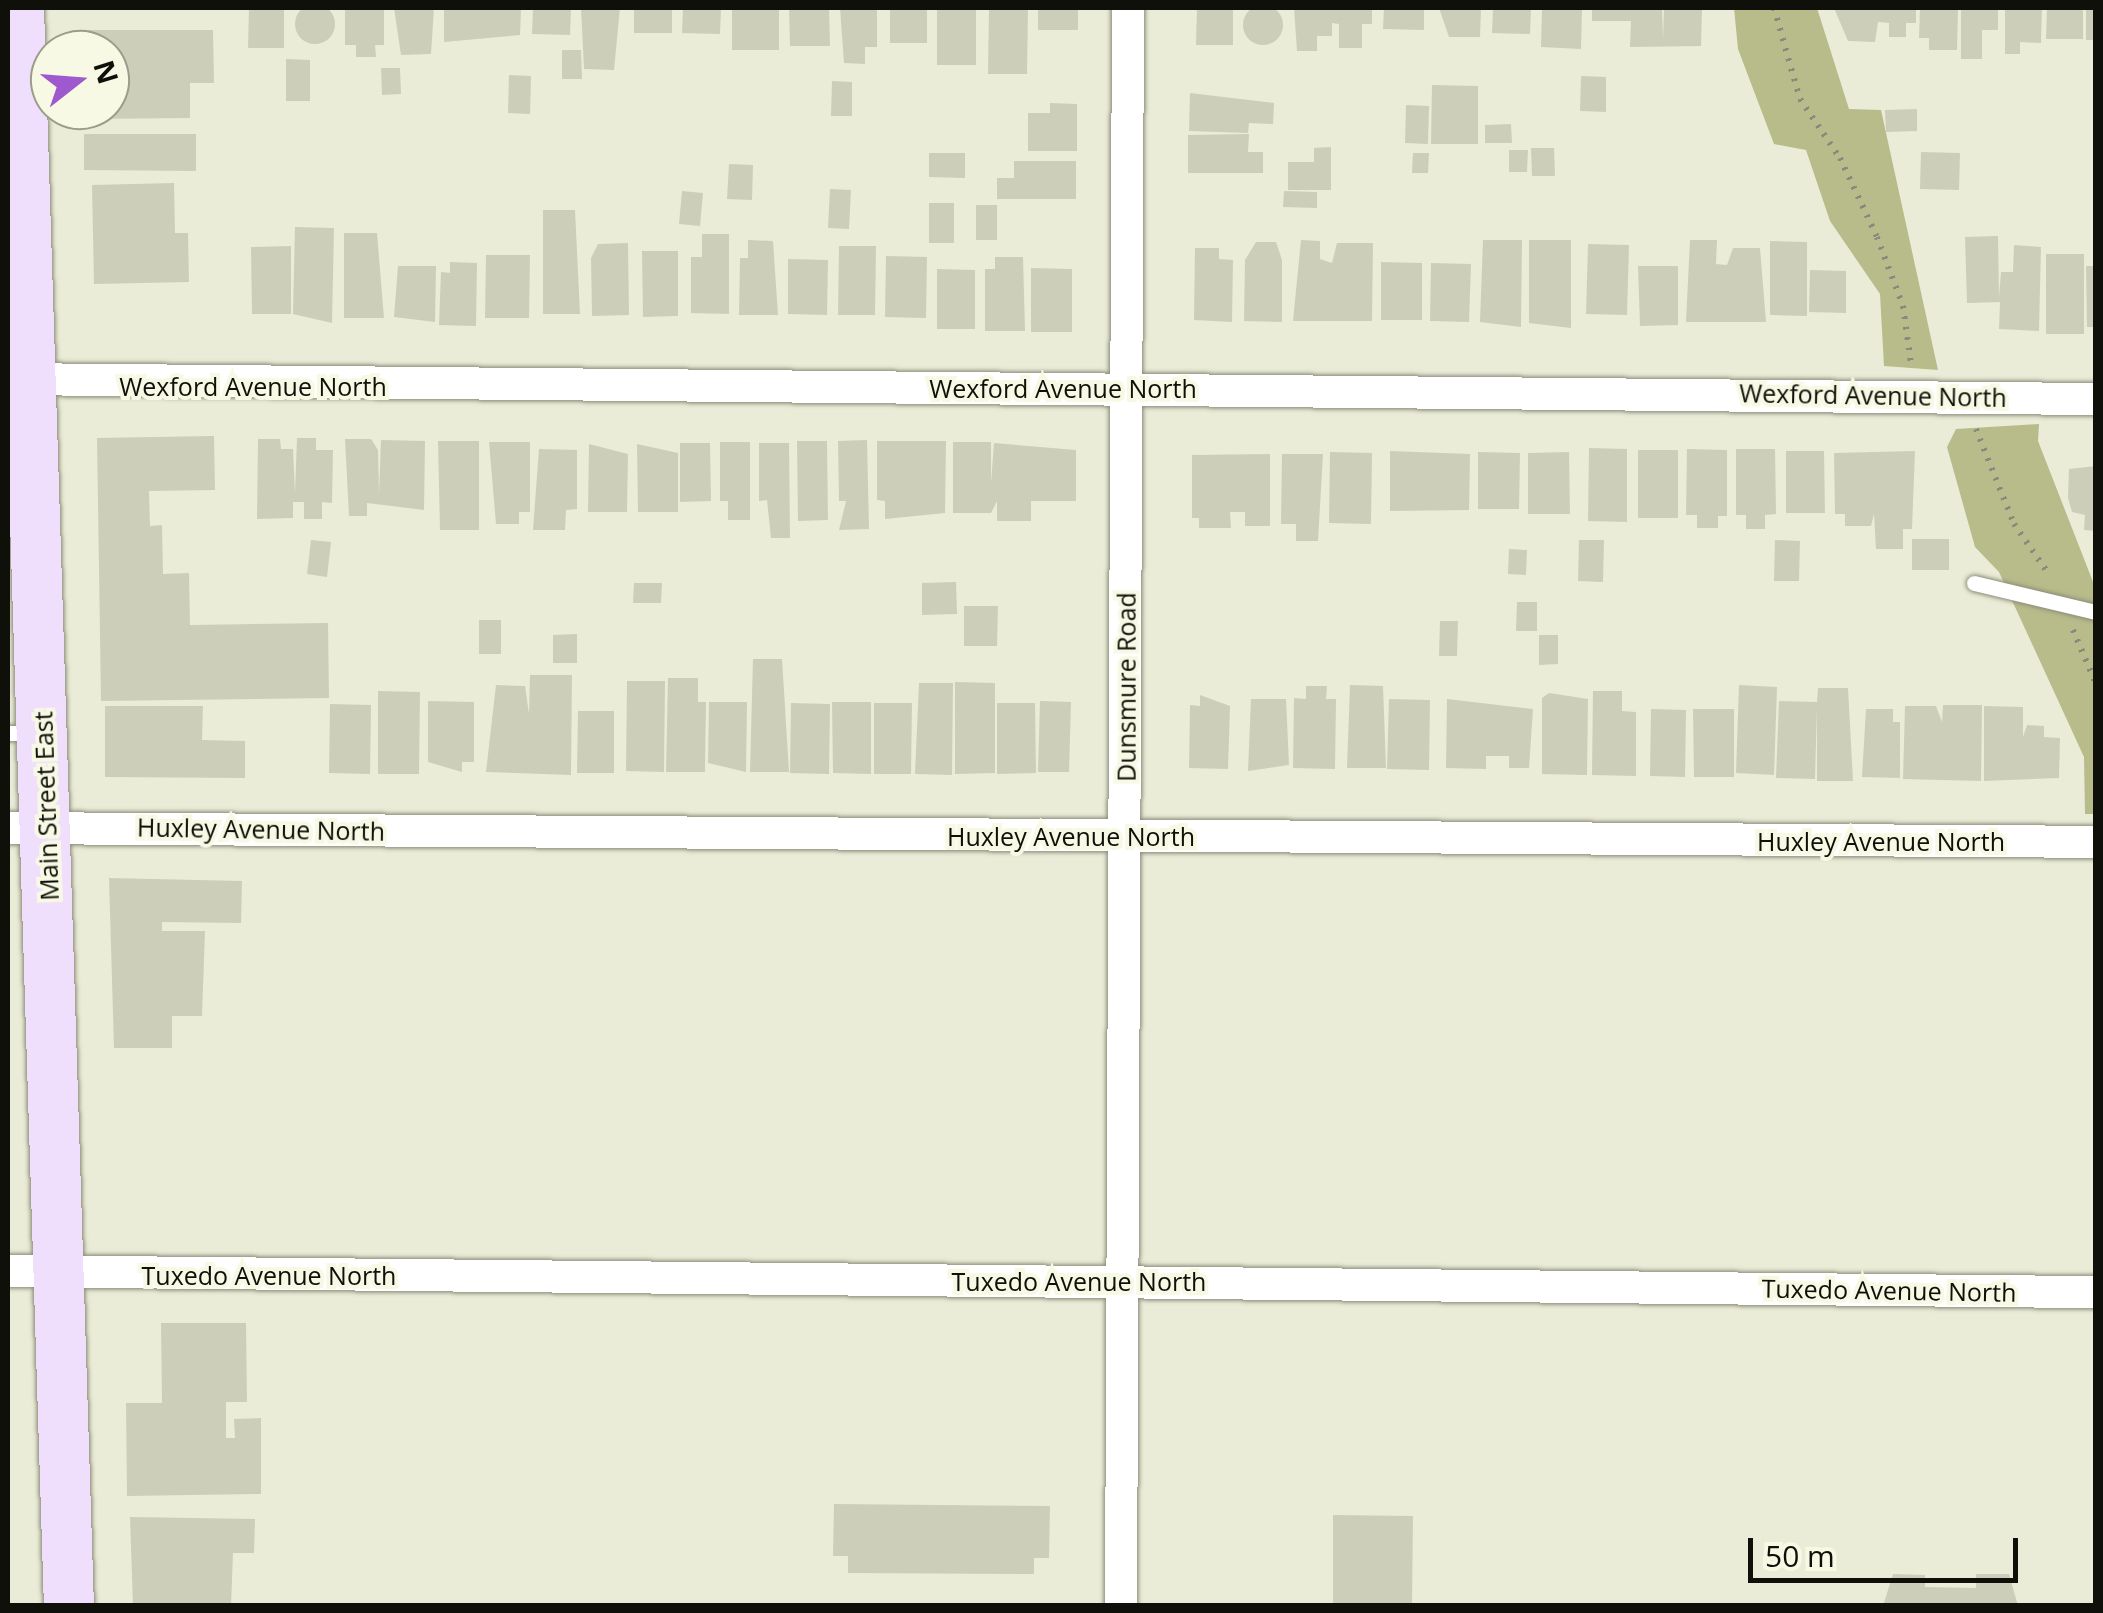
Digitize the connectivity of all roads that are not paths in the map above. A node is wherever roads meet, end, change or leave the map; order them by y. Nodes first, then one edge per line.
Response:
1 (19, 8) edge
2 (1128, 8) edge
3 (19, 380) edge
4 (1126, 388) junction
5 (2096, 399) edge
6 (1974, 583) dead end
7 (2096, 612) edge
8 (26, 733) edge
9 (27, 827) edge
10 (1126, 836) junction
11 (2096, 842) edge
12 (8, 1270) edge
13 (62, 1272) junction
14 (1123, 1282) junction
15 (2096, 1292) edge
16 (69, 1606) edge
17 (1122, 1606) edge

1 - 3 main road, Main Street East
2 - 4 street, Dunsmure Road
3 - 4 street, Wexford Avenue North
3 - 8 main road, Main Street East
4 - 5 street, Wexford Avenue North
4 - 10 street, Dunsmure Road
6 - 7 lane
8 - 9 main road, Main Street East
9 - 10 street, Huxley Avenue North
9 - 13 main road, Main Street East
10 - 11 street, Huxley Avenue North
10 - 14 street, Dunsmure Road
12 - 13 street, Tuxedo Avenue North
13 - 14 street, Tuxedo Avenue North
13 - 16 main road, Main Street East
14 - 15 street, Tuxedo Avenue North
14 - 17 street, Dunsmure Road

